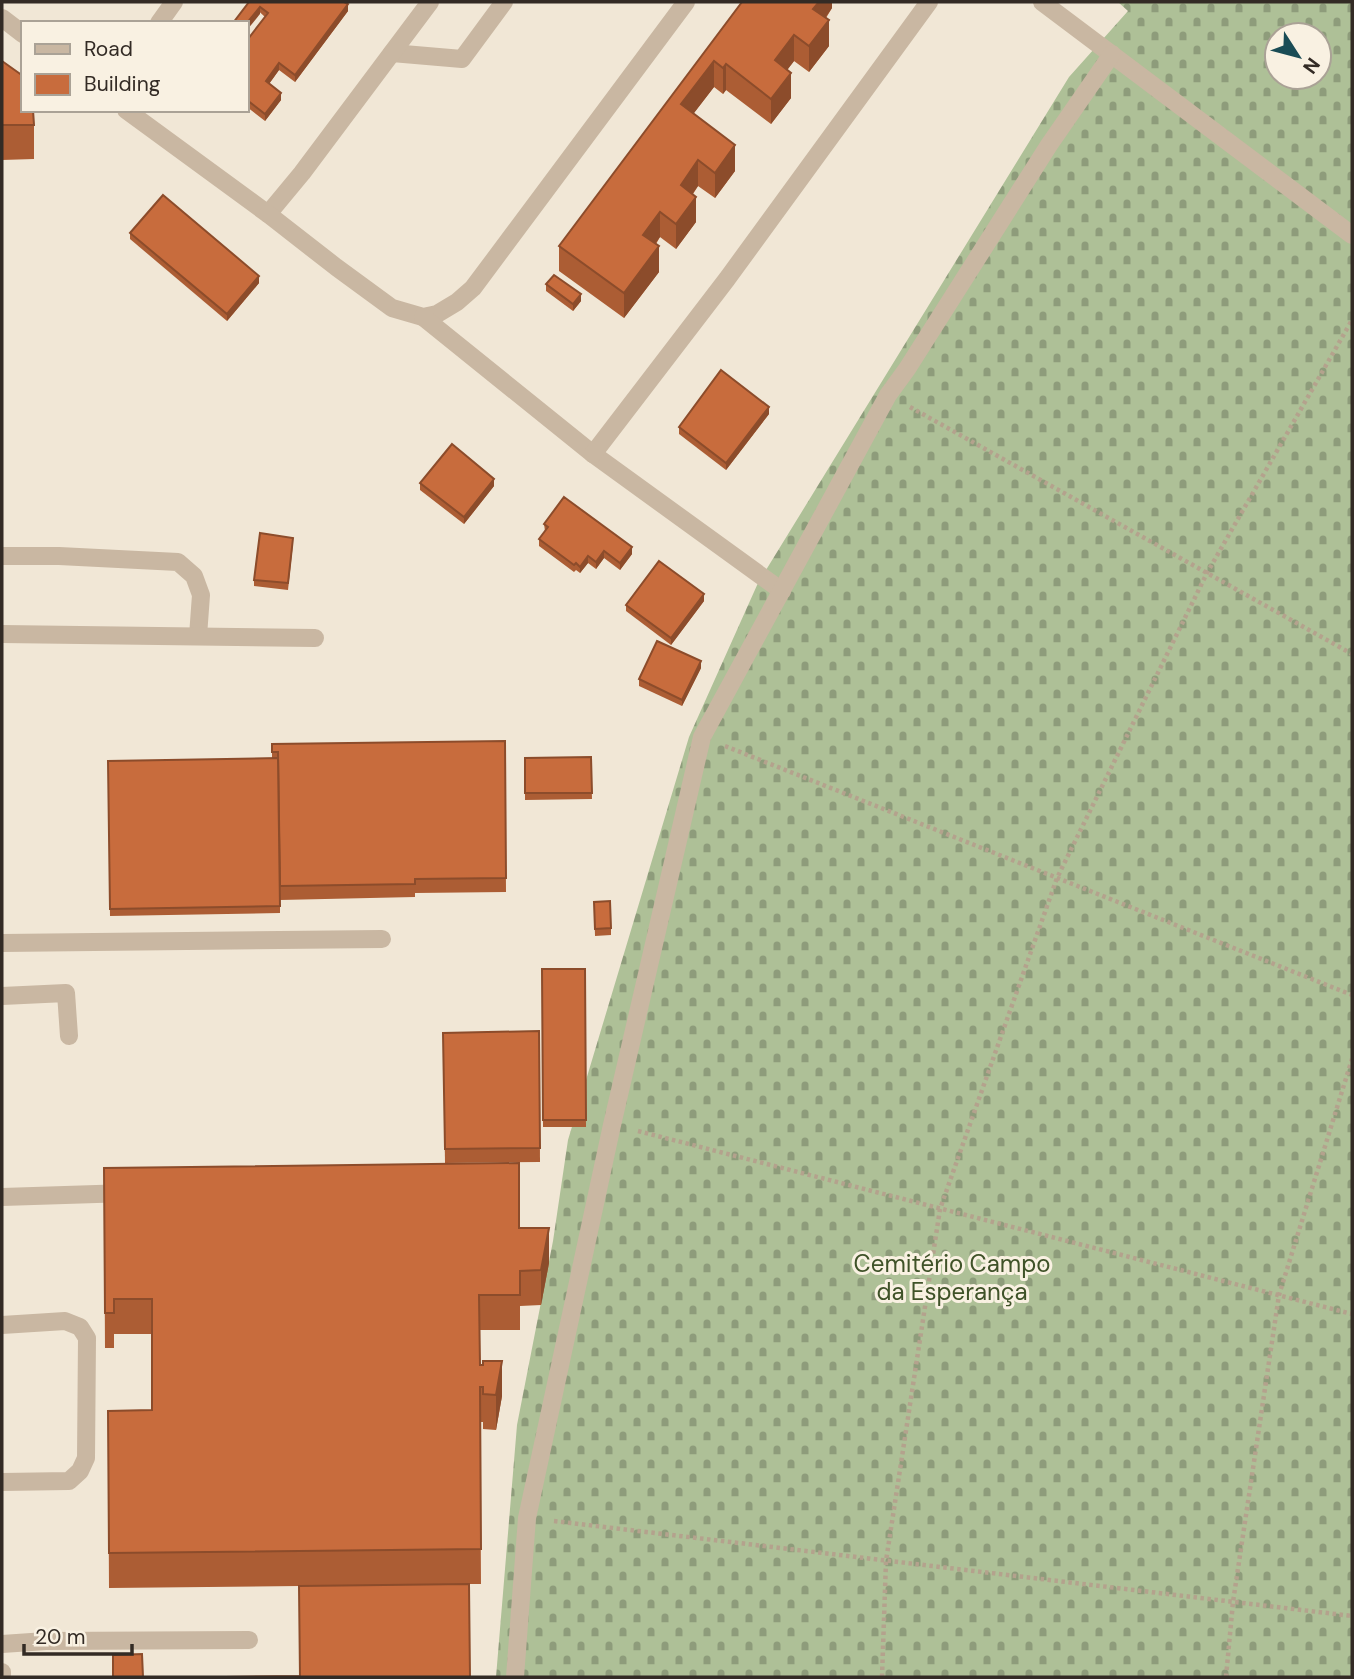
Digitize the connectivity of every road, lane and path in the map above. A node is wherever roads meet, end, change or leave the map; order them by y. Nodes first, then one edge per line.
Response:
1 (174, 2) edge
2 (429, 2) edge
3 (504, 2) edge
4 (686, 2) edge
5 (929, 2) edge
6 (1042, 2) edge
7 (2, 18) edge
8 (160, 21) edge
9 (21, 32) edge
10 (391, 53) junction
11 (1112, 54) junction
12 (129, 112) edge
13 (268, 214) junction
14 (1352, 235) edge
15 (423, 317) junction
16 (1352, 320) edge
17 (888, 395) junction
18 (593, 454) junction
19 (2, 556) edge
20 (1206, 573) junction
21 (782, 591) junction
22 (2, 634) edge
23 (198, 636) junction
24 (314, 638) dead end
25 (1352, 654) edge
26 (702, 737) junction
27 (1057, 877) junction
28 (382, 939) dead end
29 (2, 943) edge
30 (1352, 995) edge
31 (2, 996) edge
32 (69, 1036) dead end
33 (1352, 1059) edge
34 (612, 1125) junction
35 (141, 1192) edge
36 (2, 1198) edge
37 (940, 1209) junction
38 (1279, 1296) junction
39 (1352, 1314) edge
40 (2, 1325) edge
41 (2, 1482) edge
42 (527, 1518) junction
43 (886, 1561) junction
44 (1233, 1602) junction
45 (1352, 1616) edge
46 (249, 1640) dead end
47 (2, 1644) edge
48 (2, 1672) edge
49 (2, 1677) edge
50 (515, 1677) edge
51 (883, 1677) edge
52 (1226, 1677) edge

1 - 8 lane
2 - 10 lane
3 - 10 lane
4 - 15 lane
5 - 18 lane
6 - 11 lane
7 - 9 lane
10 - 13 lane
11 - 14 lane
11 - 17 lane
12 - 13 lane
13 - 15 lane
15 - 18 lane
16 - 20 path
17 - 20 path
17 - 21 lane
18 - 21 lane
19 - 23 lane
20 - 25 path
20 - 27 path
21 - 26 lane
22 - 23 lane
23 - 24 lane
26 - 27 path
26 - 34 lane
27 - 30 path
27 - 37 path
28 - 29 lane
31 - 32 lane
33 - 38 path
34 - 37 path
34 - 42 lane
35 - 36 lane
37 - 38 path
37 - 43 path
38 - 39 path
38 - 44 path
40 - 41 lane
42 - 43 path
42 - 50 lane
43 - 44 path
43 - 51 path
44 - 45 path
44 - 52 path
46 - 47 lane
48 - 49 lane

